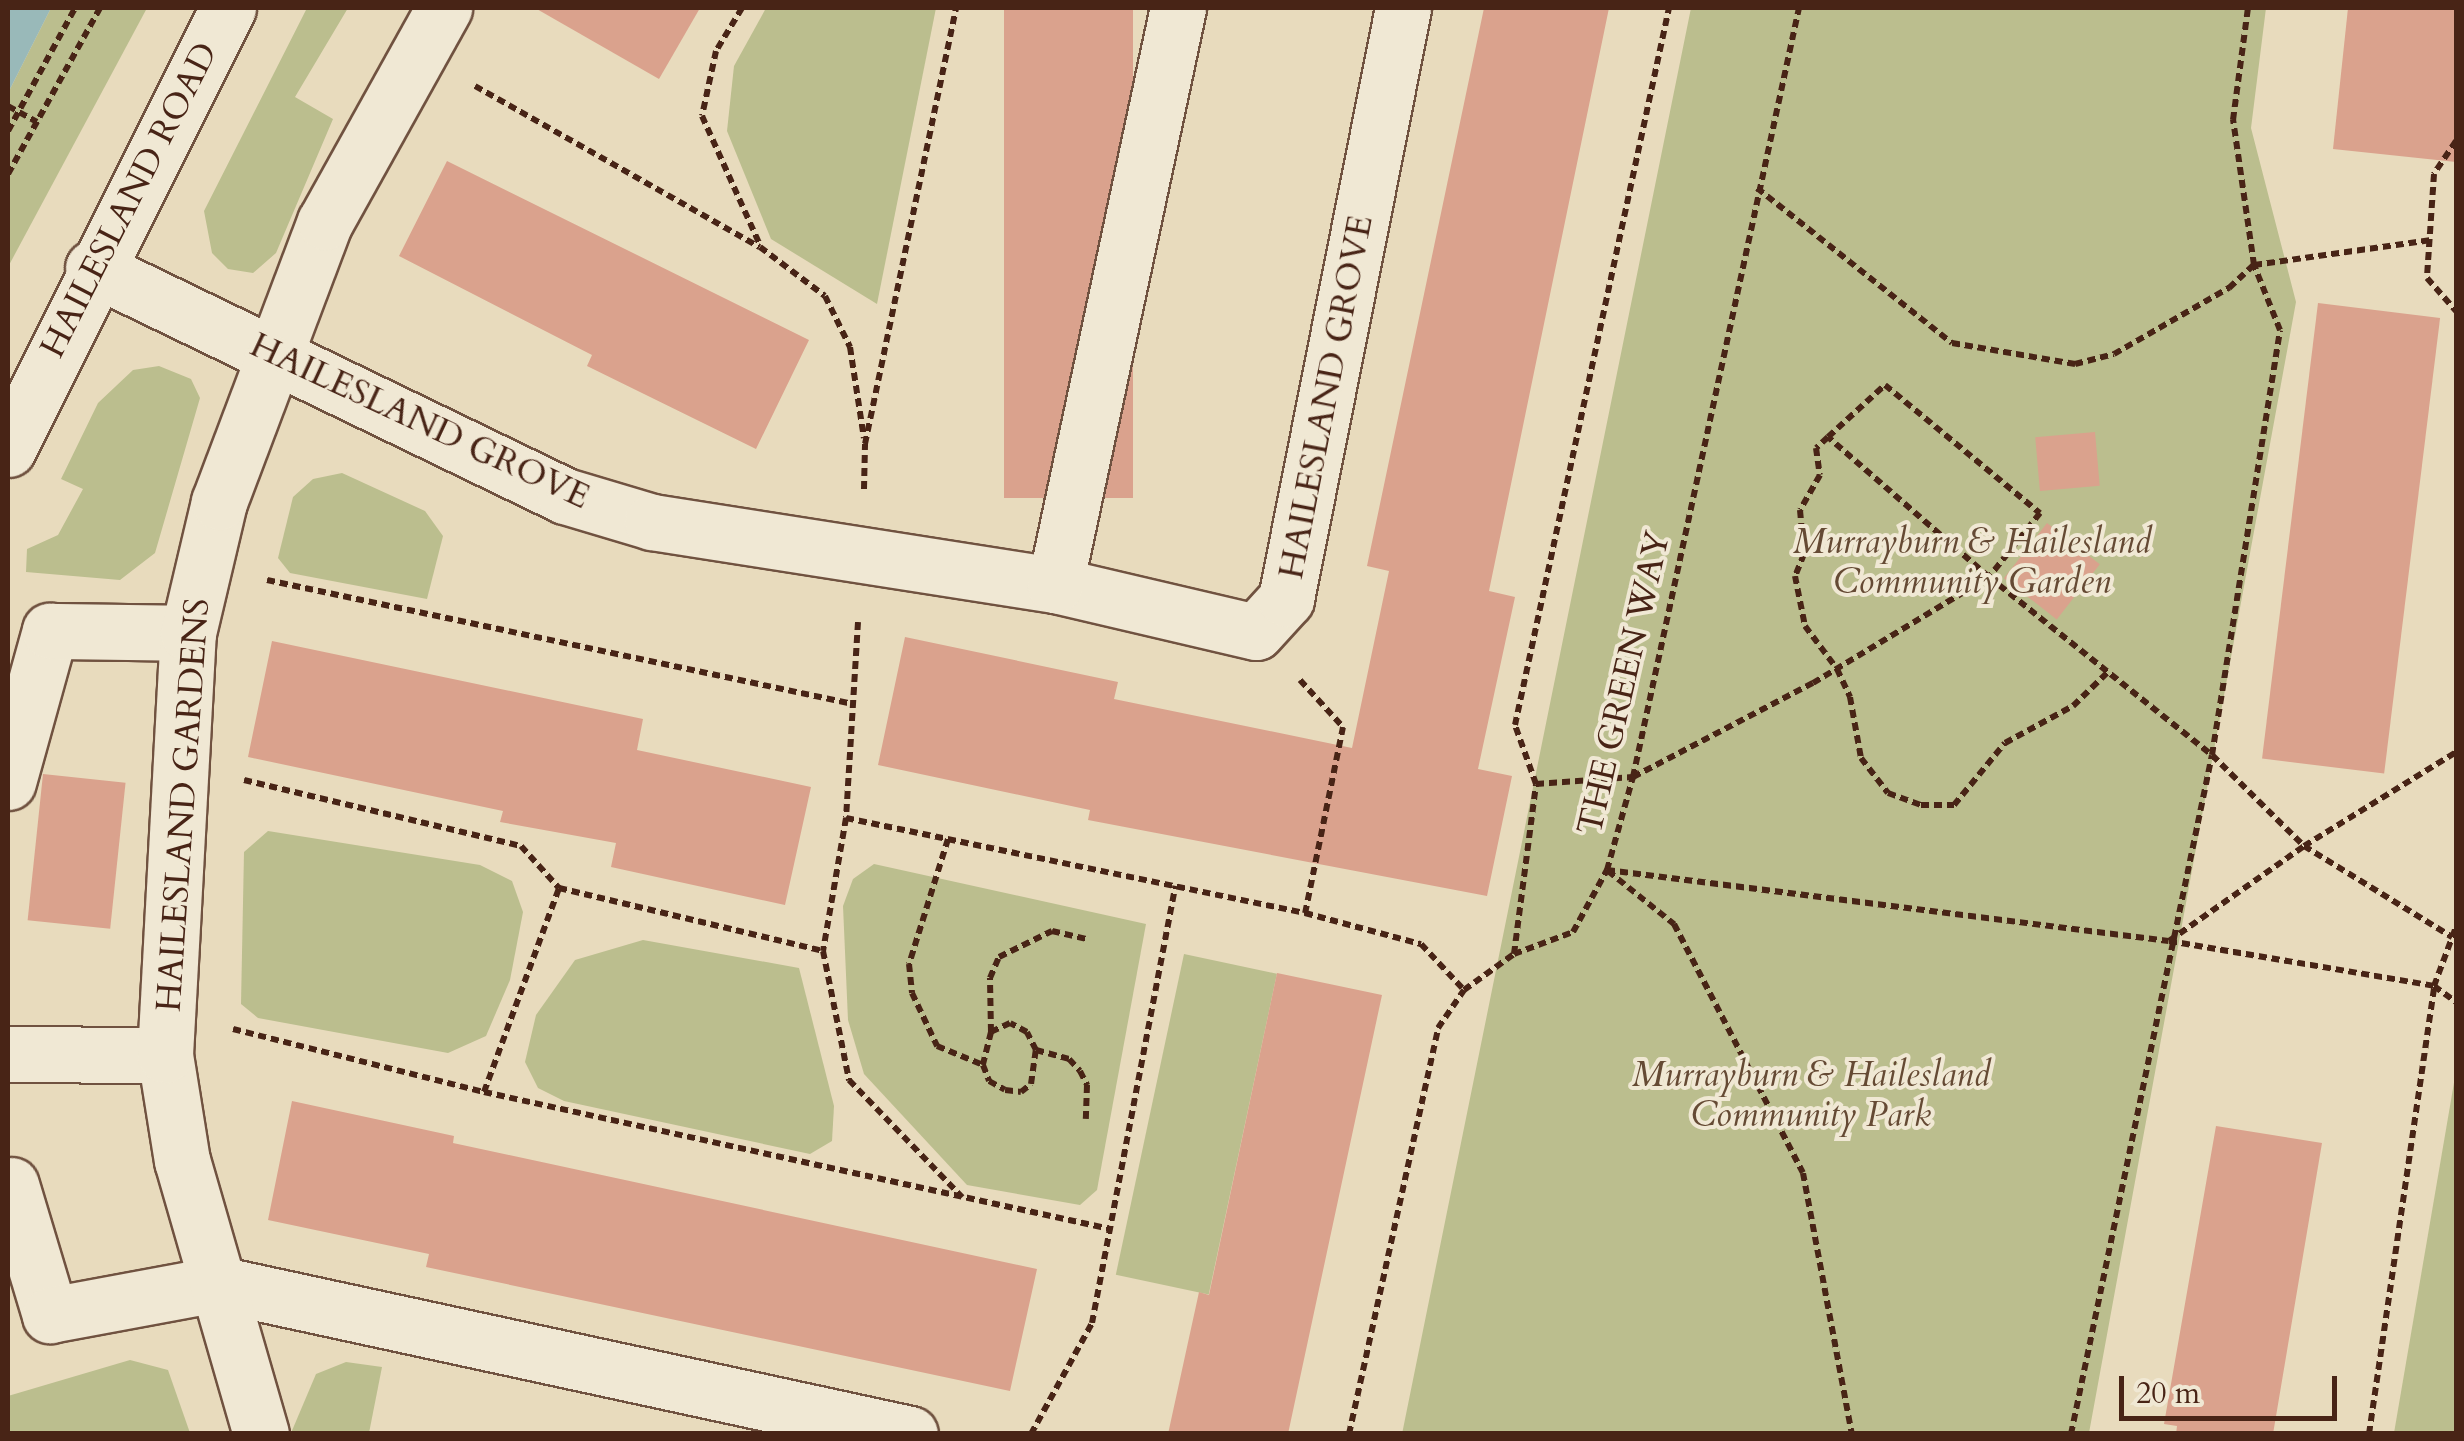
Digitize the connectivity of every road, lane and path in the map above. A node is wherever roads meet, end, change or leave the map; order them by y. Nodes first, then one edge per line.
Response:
1 (74, 8) edge
2 (100, 8) edge
3 (228, 8) edge
4 (742, 8) edge
5 (1178, 8) edge
6 (1403, 8) edge
7 (1669, 8) edge
8 (1799, 8) edge
9 (2248, 8) edge
10 (431, 30) edge
11 (8, 106) edge
12 (37, 122) junction
13 (8, 131) edge
14 (2456, 142) edge
15 (8, 174) edge
16 (1757, 188) junction
17 (2431, 240) junction
18 (760, 248) junction
19 (2254, 265) junction
20 (93, 268) junction
21 (2456, 311) edge
22 (274, 352) junction
23 (1828, 437) junction
24 (865, 444) dead end
25 (8, 449) edge
26 (202, 566) junction
27 (1989, 578) junction
28 (1054, 585) junction
29 (1256, 632) junction
30 (188, 633) junction
31 (1837, 669) junction
32 (2109, 671) junction
33 (853, 704) dead end
34 (2456, 752) edge
35 (2212, 755) junction
36 (180, 764) junction
37 (1633, 777) junction
38 (8, 782) edge
39 (1536, 784) junction
40 (846, 818) dead end
41 (948, 840) dead end
42 (2304, 846) junction
43 (1607, 870) junction
44 (1174, 886) dead end
45 (558, 888) junction
46 (1305, 912) dead end
47 (2456, 927) edge
48 (2452, 938) junction
49 (1087, 939) dead end
50 (2169, 940) junction
51 (823, 951) junction
52 (1514, 954) junction
53 (2434, 986) junction
54 (2456, 1002) edge
55 (991, 1032) junction
56 (167, 1034) junction
57 (1036, 1050) junction
58 (8, 1054) edge
59 (983, 1064) junction
60 (484, 1092) junction
61 (1086, 1118) dead end
62 (11, 1185) dead end
63 (964, 1198) junction
64 (1110, 1228) junction
65 (218, 1284) junction
66 (261, 1434) edge
67 (910, 1434) edge
68 (1031, 1434) edge
69 (1349, 1434) edge
70 (1852, 1434) edge
71 (2071, 1434) edge
72 (2369, 1434) edge

1 - 13 path
2 - 12 path
3 - 20 street, HAILESLAND ROAD
4 - 18 path
5 - 28 street
6 - 29 street, HAILESLAND GROVE
7 - 39 path
8 - 16 path, THE GREEN WAY
9 - 19 path
10 - 18 path
10 - 22 street, HAILESLAND GARDENS
11 - 12 path, bridge
12 - 15 path
14 - 17 path
16 - 19 path
16 - 37 path, THE GREEN WAY
17 - 19 path
17 - 21 path
18 - 24 path
19 - 35 path
20 - 22 street, HAILESLAND GROVE
20 - 25 street, HAILESLAND ROAD
22 - 26 street, HAILESLAND GARDENS
22 - 28 street, HAILESLAND GROVE
23 - 27 path
23 - 27 path
23 - 31 path
26 - 30 street, HAILESLAND GARDENS
26 - 33 path
27 - 31 path
27 - 32 path
28 - 29 street, HAILESLAND GROVE
29 - 46 path
30 - 36 street, HAILESLAND GARDENS
30 - 38 street
31 - 32 path
31 - 37 path
32 - 35 path
34 - 42 path
35 - 42 path
35 - 50 path
36 - 45 path
36 - 56 street, HAILESLAND GARDENS
37 - 39 path
37 - 43 path, THE GREEN WAY
39 - 52 path
40 - 51 path
41 - 59 path
42 - 48 path
42 - 50 path
43 - 50 path
43 - 52 path
43 - 70 path, THE GREEN WAY
44 - 64 path
45 - 51 path
45 - 60 path
47 - 48 path
48 - 53 path
49 - 55 path
50 - 53 path
50 - 71 path
51 - 63 path
52 - 69 path
53 - 54 path
53 - 72 path
55 - 57 path
55 - 59 path
56 - 58 street, HAILESLAND GARDENS
56 - 60 path
56 - 65 street, HAILESLAND GARDENS
57 - 59 path
57 - 61 path
60 - 63 path
62 - 65 street
63 - 64 path
64 - 68 path
65 - 66 street, HAILESLAND GARDENS
65 - 67 street

